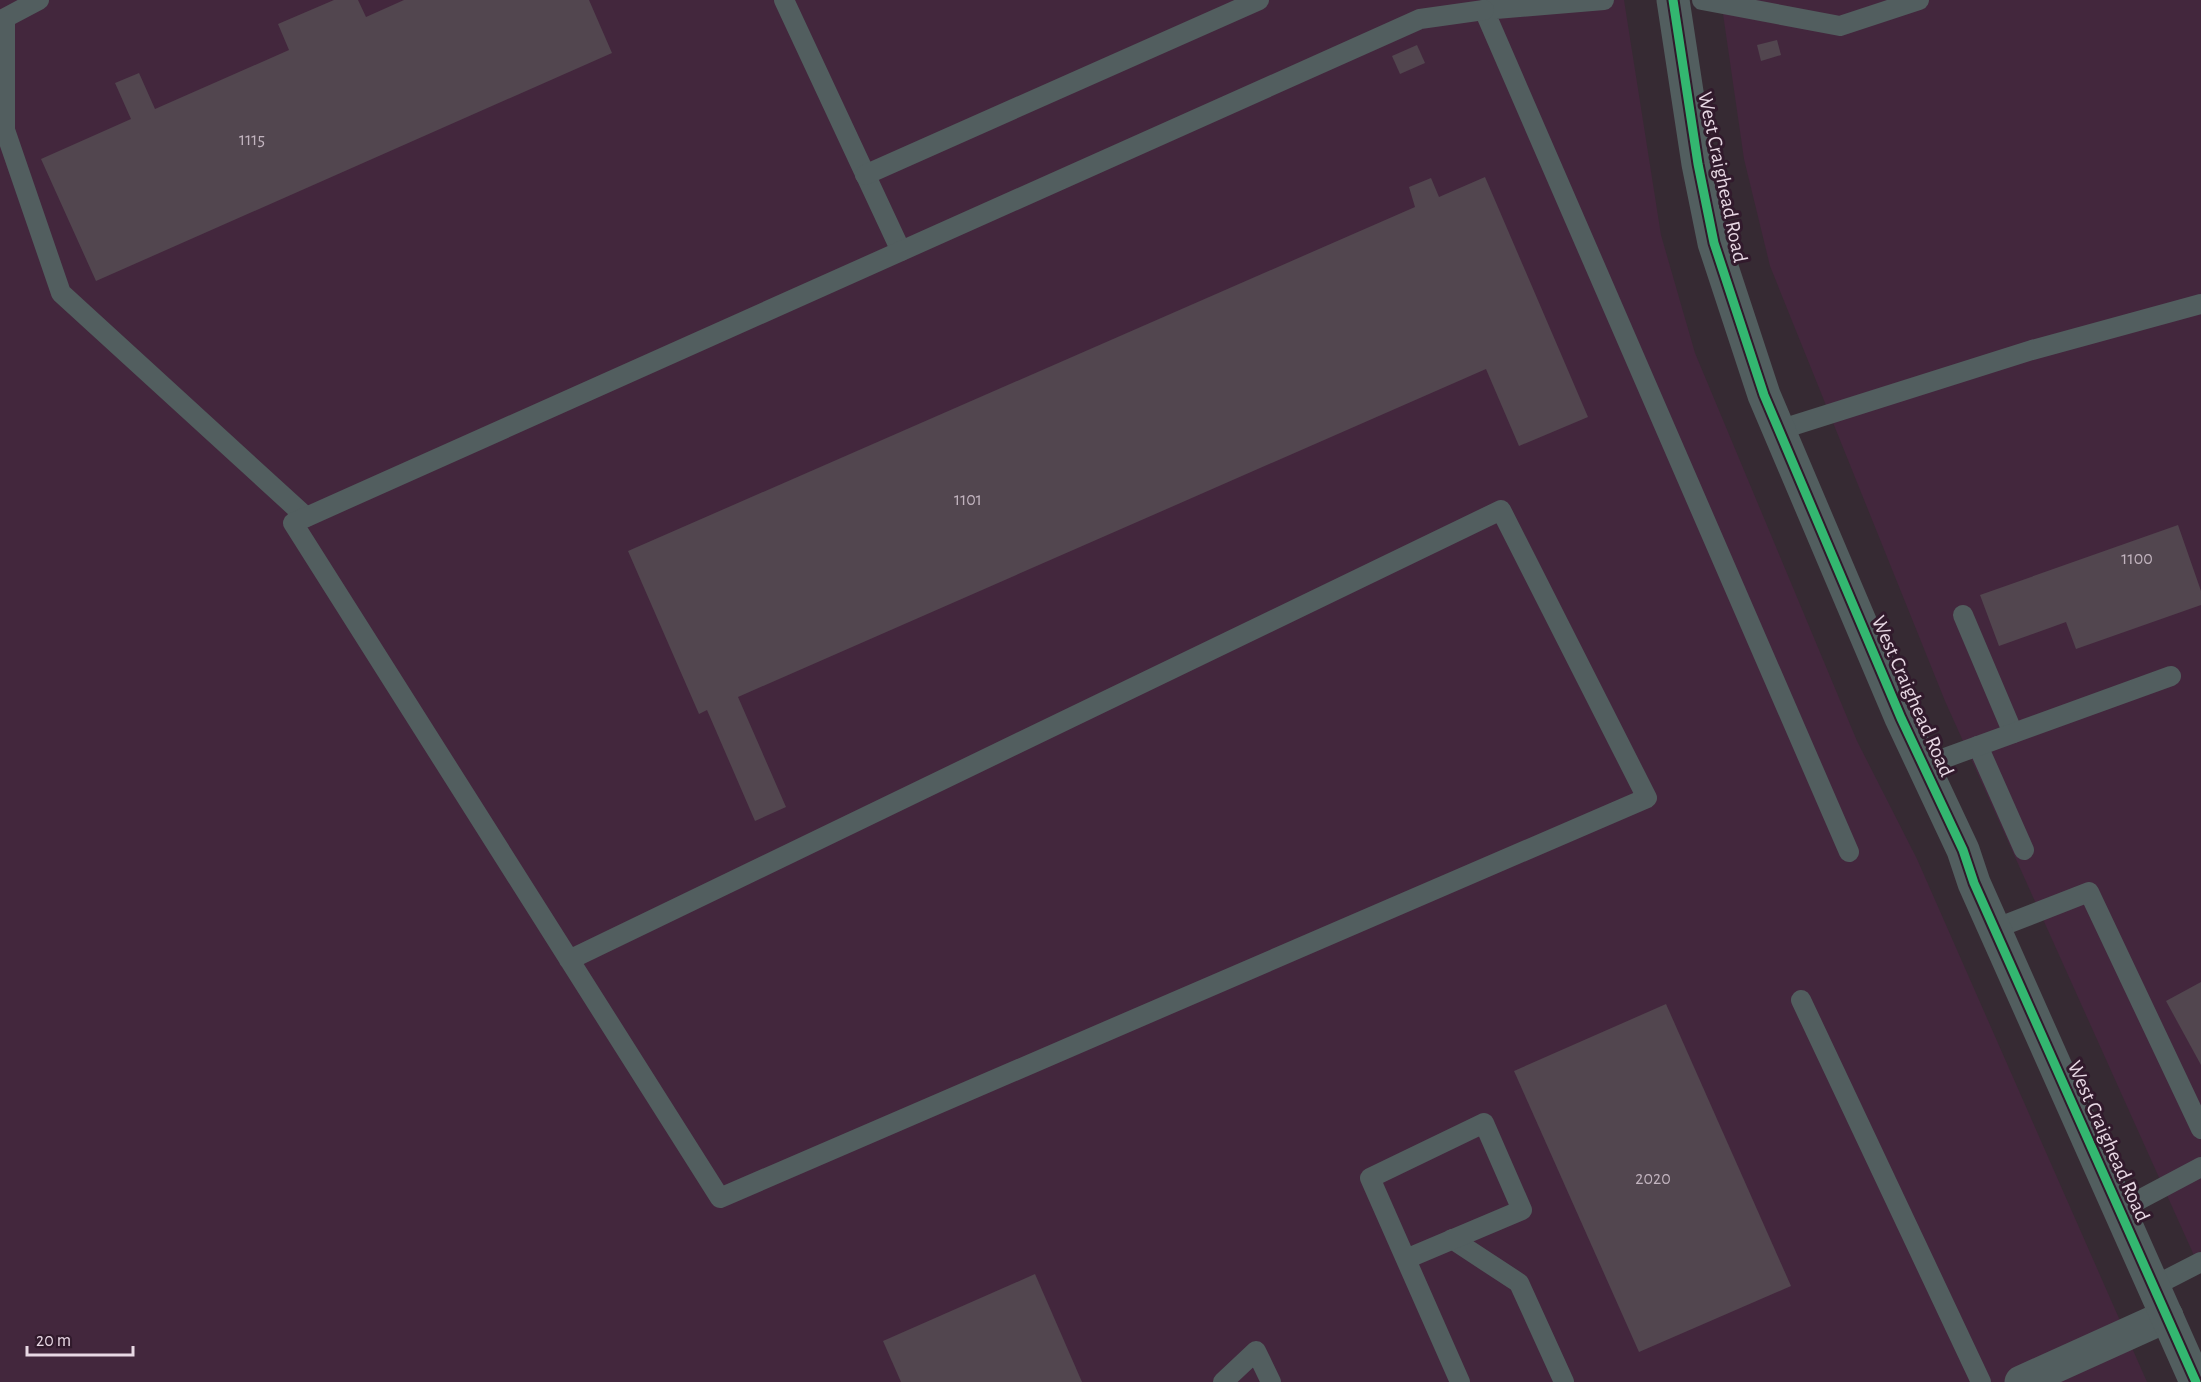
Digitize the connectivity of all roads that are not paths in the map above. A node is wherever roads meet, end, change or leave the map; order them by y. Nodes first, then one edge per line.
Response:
1 (39, 0) edge
2 (784, 0) edge
3 (1259, 0) edge
4 (1604, 0) edge
5 (1674, 0) edge
6 (1702, 0) edge
7 (1919, 0) edge
8 (1563, 2) edge
9 (1455, 7) edge
10 (1484, 9) junction
11 (865, 175) junction
12 (901, 251) junction
13 (2201, 304) edge
14 (1779, 430) junction
15 (306, 517) junction
16 (1963, 615) dead end
17 (2171, 676) dead end
18 (2013, 733) junction
19 (1978, 746) junction
20 (1923, 766) junction
21 (2024, 850) dead end
22 (1849, 852) dead end
23 (1994, 929) junction
24 (569, 960) junction
25 (1801, 1000) dead end
26 (2201, 1129) edge
27 (2201, 1167) edge
28 (2120, 1210) junction
29 (1452, 1239) junction
30 (1406, 1259) junction
31 (2201, 1262) edge
32 (2154, 1286) junction
33 (2167, 1316) junction
34 (1223, 1382) edge
35 (1271, 1382) edge
36 (1460, 1382) edge
37 (1564, 1382) edge
38 (1981, 1382) edge
39 (2020, 1382) edge
40 (2196, 1382) edge

1 - 15 lane
2 - 11 lane
3 - 11 lane
4 - 8 lane
5 - 14 street, West Craighead Road
6 - 7 lane
8 - 10 lane
9 - 10 lane
9 - 12 lane
10 - 22 lane
11 - 12 lane
12 - 15 lane
13 - 14 lane
14 - 20 street, West Craighead Road
15 - 24 lane
16 - 18 lane
17 - 18 lane
18 - 19 lane
19 - 20 lane
19 - 21 lane
20 - 23 street, West Craighead Road
23 - 26 lane
23 - 28 street, West Craighead Road
24 - 24 lane
25 - 38 lane
27 - 28 lane
28 - 32 street, West Craighead Road
29 - 30 lane
29 - 30 lane
29 - 37 lane
30 - 36 lane
31 - 32 lane
32 - 33 street, West Craighead Road
33 - 39 street
33 - 40 street, West Craighead Road
34 - 35 lane

